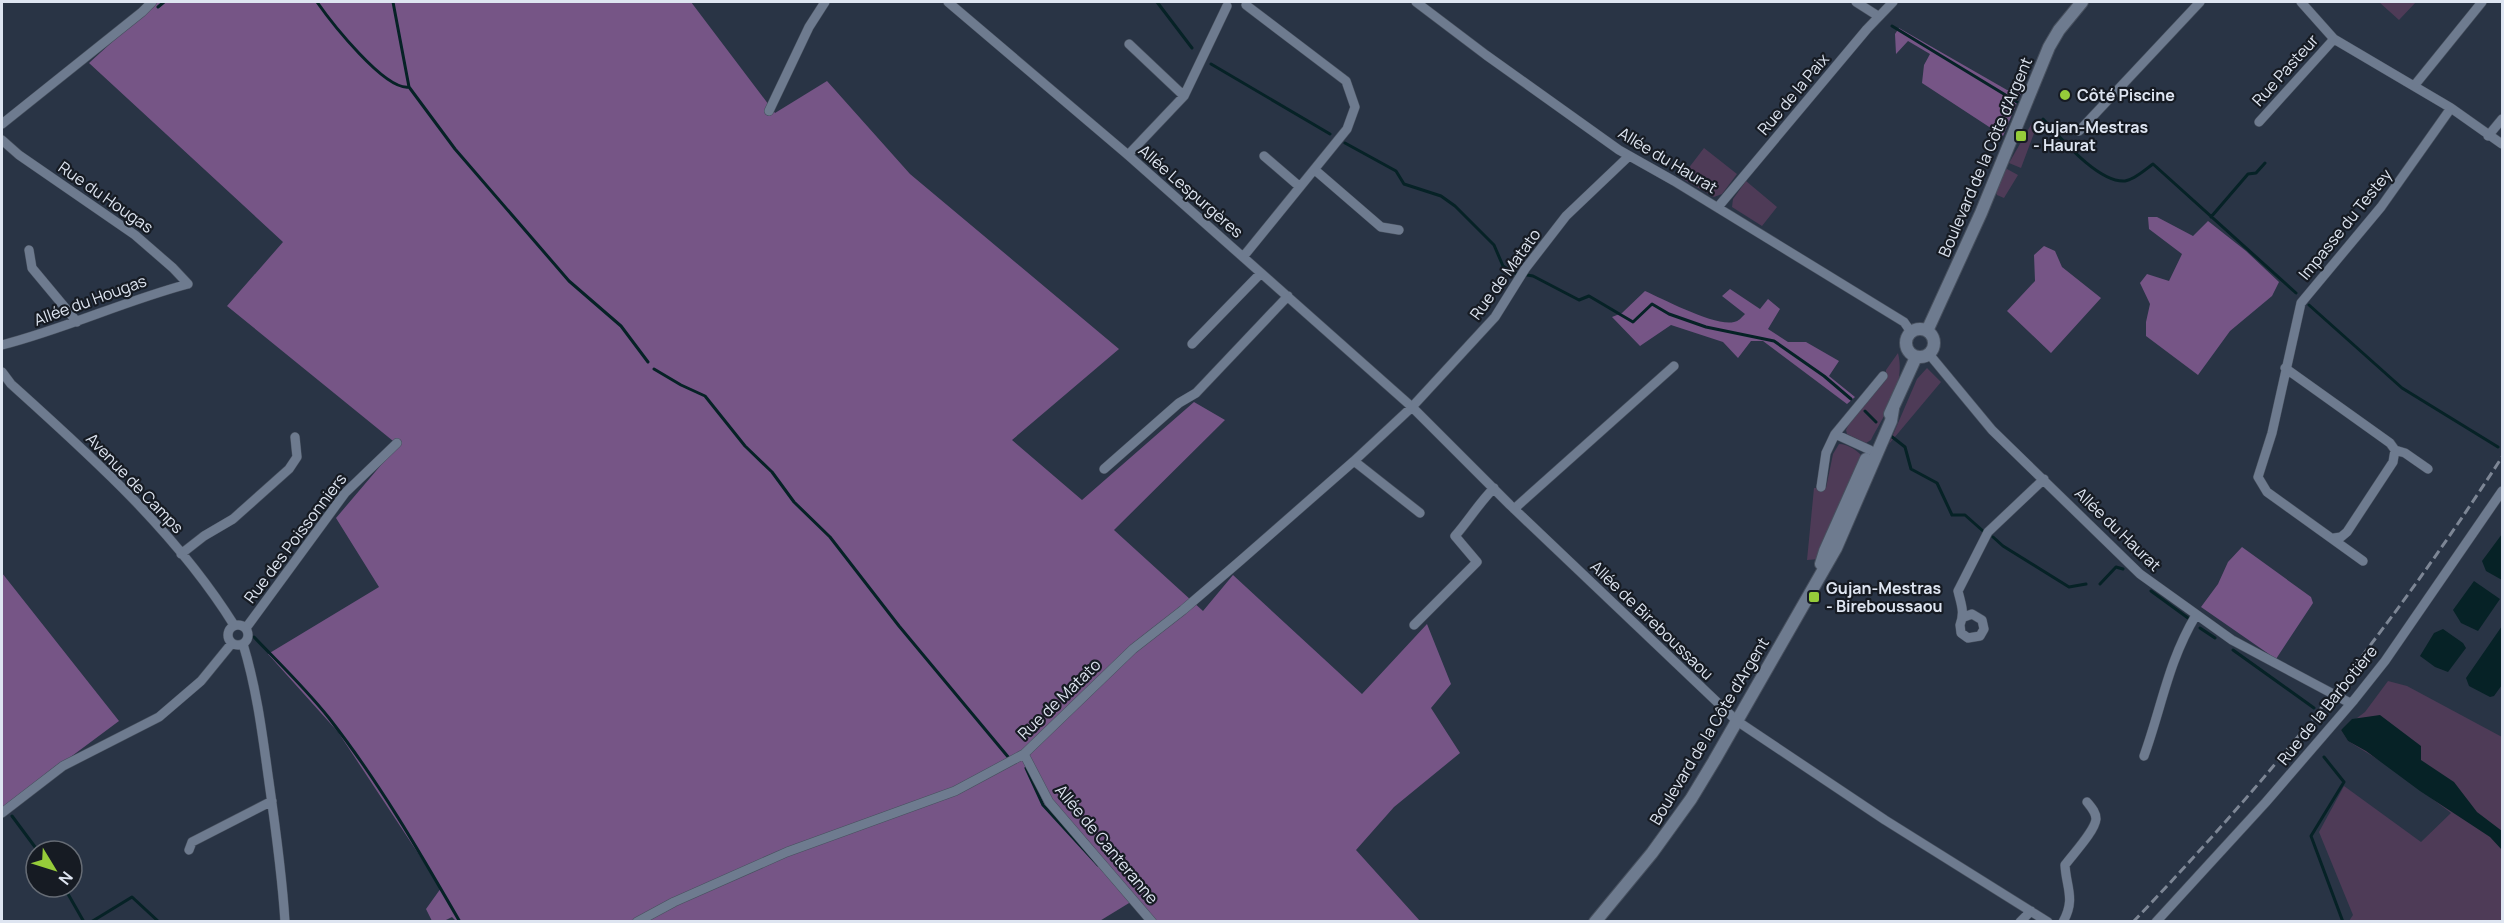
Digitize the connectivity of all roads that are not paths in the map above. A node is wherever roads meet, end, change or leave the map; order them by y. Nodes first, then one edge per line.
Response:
1 (152, 2) edge
2 (825, 2) edge
3 (948, 2) edge
4 (1416, 2) edge
5 (1856, 2) edge
6 (1893, 2) edge
7 (2082, 2) edge
8 (2200, 2) edge
9 (2301, 2) edge
10 (2482, 2) edge
11 (1247, 3) edge
12 (1225, 4) edge
13 (1878, 16) junction
14 (2334, 39) junction
15 (1130, 44) dead end
16 (2414, 86) junction
17 (1184, 96) junction
18 (2451, 108) junction
19 (769, 111) dead end
20 (2502, 119) edge
21 (2259, 122) dead end
22 (2, 124) edge
23 (2079, 131) dead end
24 (2488, 136) junction
25 (2, 140) edge
26 (2502, 144) edge
27 (1128, 155) junction
28 (1264, 156) dead end
29 (1629, 156) junction
30 (1315, 170) junction
31 (1300, 188) junction
32 (1718, 207) junction
33 (1399, 230) dead end
34 (29, 250) dead end
35 (1243, 257) junction
36 (1261, 273) junction
37 (188, 284) joint
38 (1288, 296) junction
39 (78, 322) junction
40 (1927, 330) junction
41 (1911, 332) junction
42 (1192, 344) dead end
43 (2, 345) edge
44 (1929, 354) junction
45 (1916, 357) junction
46 (1674, 366) dead end
47 (2286, 368) junction
48 (2, 372) edge
49 (1883, 376) dead end
50 (1412, 407) junction
51 (1835, 434) junction
52 (295, 437) dead end
53 (397, 443) dead end
54 (2395, 450) junction
55 (1874, 452) junction
56 (1354, 461) junction
57 (1104, 469) dead end
58 (2428, 469) dead end
59 (2044, 478) junction
60 (1821, 487) dead end
61 (1494, 488) junction
62 (2502, 491) edge
63 (1514, 508) junction
64 (1420, 513) dead end
65 (2334, 538) junction
66 (181, 554) junction
67 (2363, 561) dead end
68 (2196, 615) junction
69 (1964, 617) dead end
70 (234, 625) junction
71 (1414, 625) dead end
72 (246, 628) junction
73 (232, 643) junction
74 (243, 644) junction
75 (2350, 703) junction
76 (1737, 721) junction
77 (1024, 754) junction
78 (2144, 756) dead end
79 (272, 801) junction
80 (2087, 802) dead end
81 (2, 813) edge
82 (189, 850) dead end
83 (2031, 911) junction
84 (285, 921) edge
85 (637, 921) edge
86 (1152, 921) edge
87 (1595, 921) edge
88 (2020, 921) edge
89 (2049, 921) edge
90 (2063, 921) edge
91 (2156, 921) edge

1 - 22 street
2 - 19 street
3 - 27 street, Allée Lespurgères
4 - 29 street, Allée du Haurat
5 - 13 street
6 - 13 street, Rue de la Paix
7 - 40 main road, Boulevard de la Côte d'Argent
8 - 23 street
9 - 14 street, Rue Pasteur
10 - 16 street
11 - 12 street
11 - 30 street
12 - 17 street
13 - 32 street, Rue de la Paix
14 - 16 street, Rue Pasteur
14 - 21 street, Rue Pasteur
15 - 17 street
16 - 18 street, Rue Pasteur
17 - 27 street
18 - 24 street, Rue Pasteur
18 - 47 street, Impasse du Testey
20 - 24 street
24 - 26 street, Rue Pasteur
25 - 37 street, Rue du Hougas
27 - 35 street, Allée Lespurgères
28 - 31 street
29 - 32 street, Allée du Haurat
29 - 50 street, Rue de Matato
30 - 31 street
30 - 33 street
31 - 35 street
32 - 41 street, Allée du Haurat
34 - 39 street
35 - 36 street, Allée Lespurgères
36 - 38 street, Allée Lespurgères
36 - 42 street
37 - 39 street, Allée du Hougas
38 - 50 street, Allée Lespurgères
38 - 57 street
39 - 43 street, Allée du Hougas
40 - 41 main road
40 - 44 main road
41 - 45 main road
44 - 45 main road
44 - 59 street, Allée du Haurat
45 - 55 main road, Boulevard de la Côte d'Argent
46 - 63 street
47 - 54 street
47 - 65 street, Impasse du Testey
48 - 66 street, Avenue de Camps
49 - 51 street
50 - 56 street, Rue de Matato
50 - 61 street, Allée de Bireboussaou
51 - 55 street
51 - 60 street
52 - 66 street
53 - 72 street, Rue des Poissonniers
54 - 58 street
54 - 65 street
55 - 76 main road, Boulevard de la Côte d'Argent
56 - 64 street
56 - 77 street, Rue de Matato
59 - 68 street, Allée du Haurat
59 - 69 street
61 - 63 street, Allée de Bireboussaou
61 - 71 street
62 - 75 street, Rue de la Barbotière
63 - 76 street, Allée de Bireboussaou
65 - 67 street, Impasse du Testey
66 - 70 street, Avenue de Camps
68 - 75 street, Allée du Haurat
68 - 78 street
70 - 72 street
70 - 73 street
72 - 74 street
73 - 74 street
73 - 81 street
74 - 79 street
75 - 91 street, Rue de la Barbotière
76 - 83 street, Allée de Bireboussaou
76 - 87 main road, Boulevard de la Côte d'Argent
77 - 85 street, Rue de Matato
77 - 86 street, Allée de Canteranne
79 - 82 street
79 - 84 street
80 - 90 street
83 - 88 street
83 - 89 street, Allée de Bireboussaou

